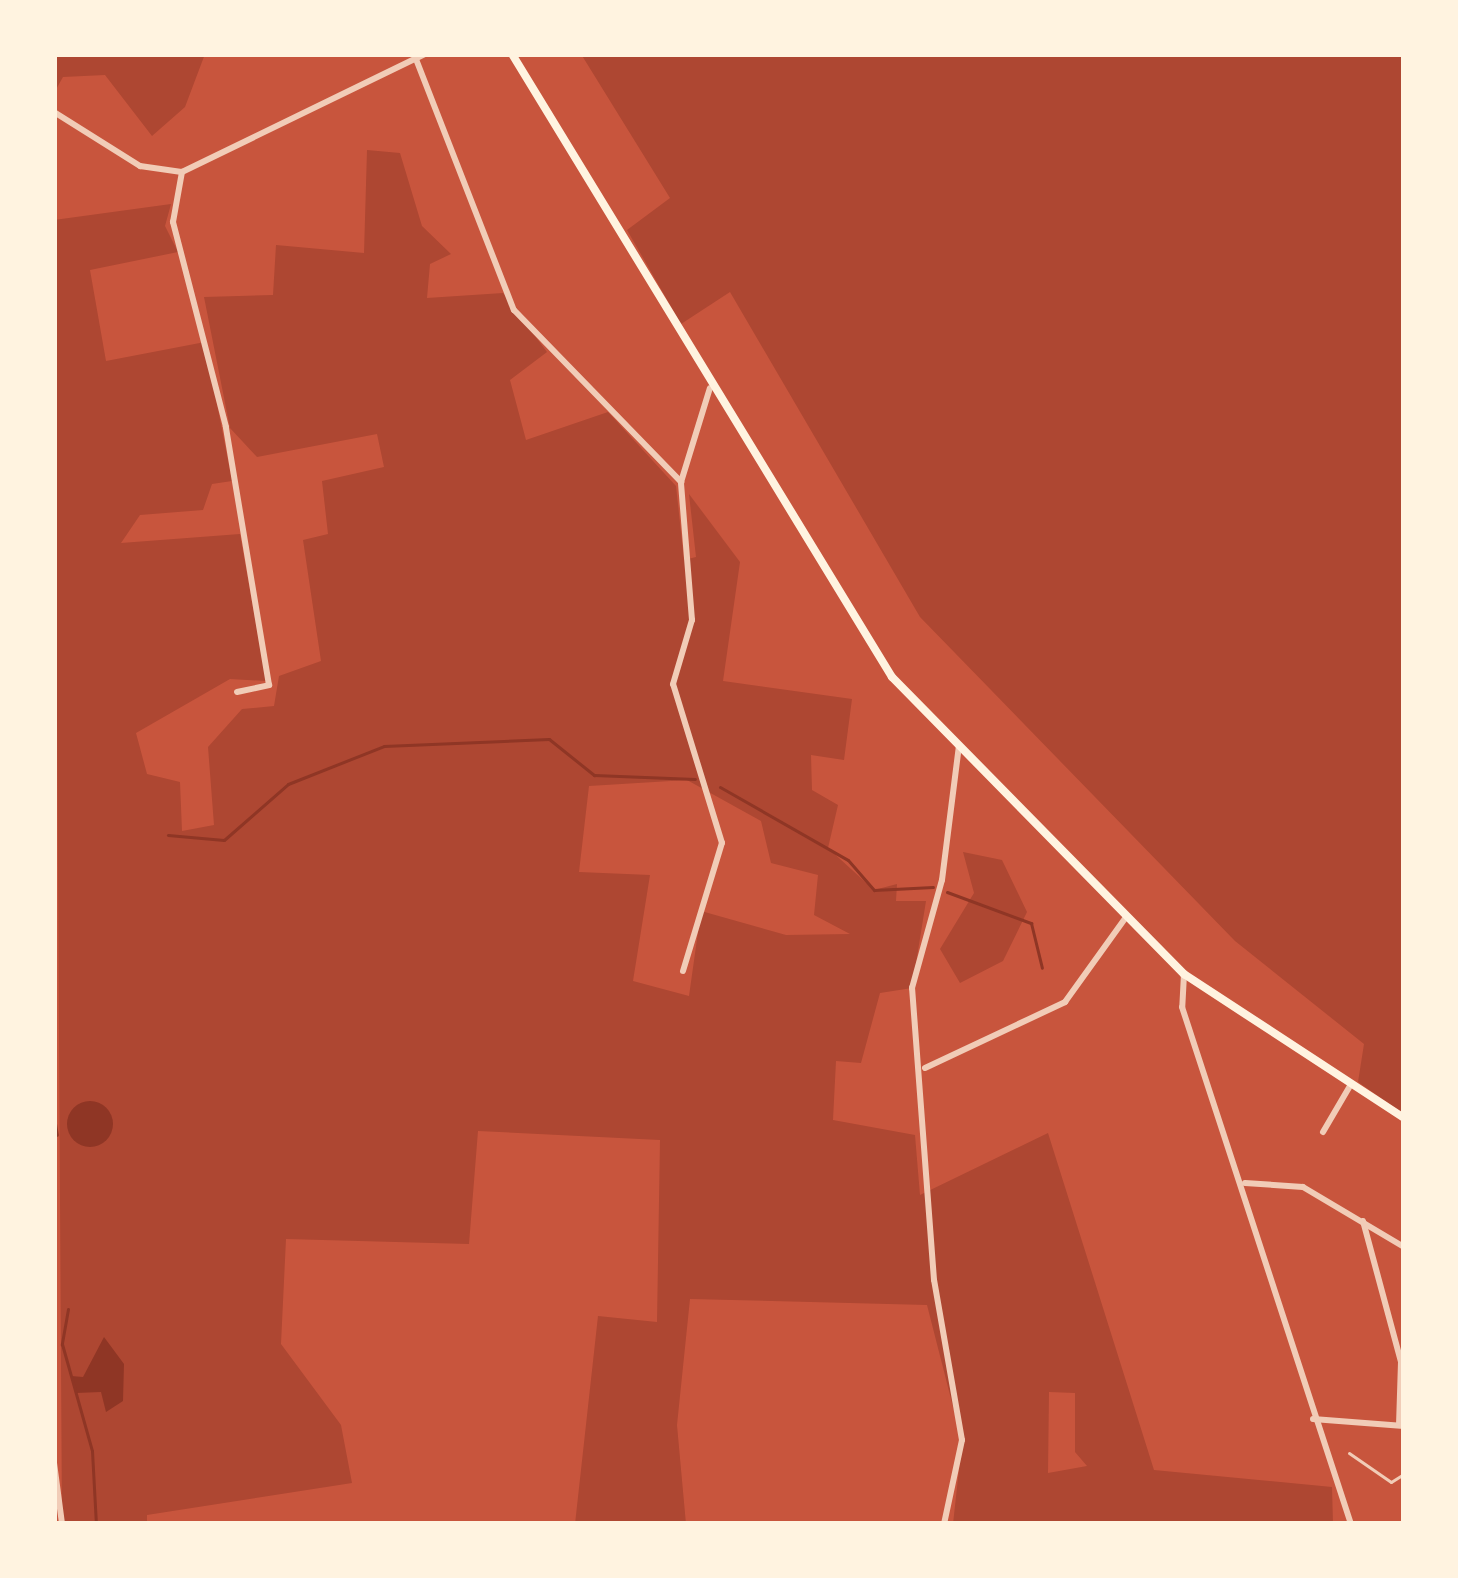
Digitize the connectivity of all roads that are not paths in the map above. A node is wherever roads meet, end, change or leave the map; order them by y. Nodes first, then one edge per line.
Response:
1 (425, 54) edge
2 (512, 54) edge
3 (416, 58) edge
4 (54, 112) edge
5 (182, 172) junction
6 (710, 388) junction
7 (681, 482) junction
8 (237, 692) dead end
9 (959, 745) junction
10 (1127, 916) junction
11 (683, 971) dead end
12 (1184, 974) junction
13 (925, 1068) junction
14 (1351, 1084) junction
15 (1404, 1118) edge
16 (1323, 1132) dead end
17 (1245, 1183) junction
18 (1363, 1221) junction
19 (1404, 1246) edge
20 (1313, 1420) junction
21 (1402, 1425) edge
22 (1349, 1453) dead end
23 (54, 1463) edge
24 (1404, 1474) edge
25 (62, 1524) edge
26 (944, 1524) edge
27 (1351, 1524) edge

1 - 3 street
2 - 6 main road
3 - 5 street
3 - 7 street
4 - 5 street
5 - 8 street
6 - 7 street
6 - 9 main road
7 - 11 street
9 - 10 main road
9 - 13 street
10 - 12 main road
10 - 13 street
12 - 14 main road
12 - 17 street
13 - 26 street
14 - 15 main road
14 - 16 street
17 - 18 street
17 - 20 street
18 - 19 street
18 - 21 street
20 - 21 street
20 - 27 street
22 - 24 lane
23 - 25 street

